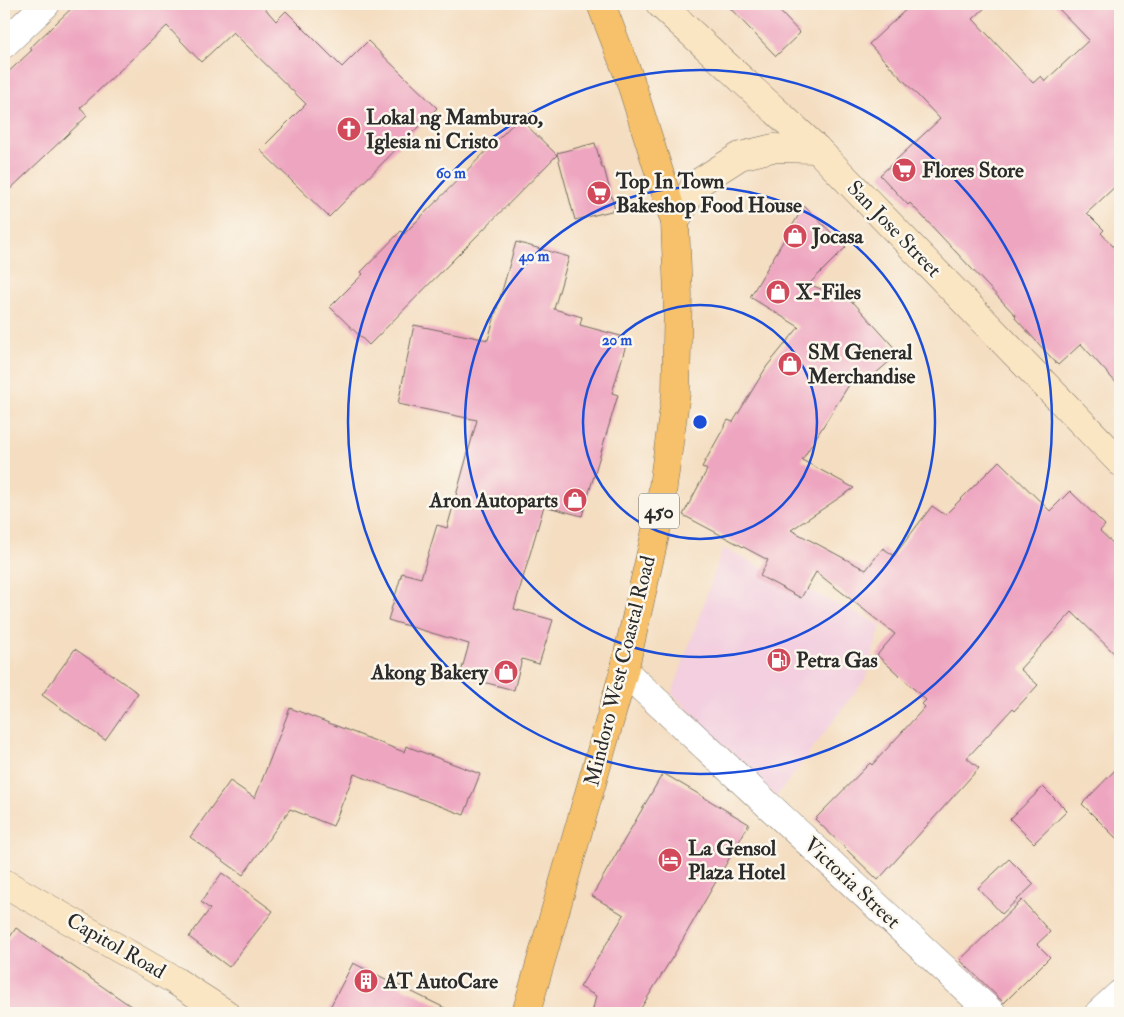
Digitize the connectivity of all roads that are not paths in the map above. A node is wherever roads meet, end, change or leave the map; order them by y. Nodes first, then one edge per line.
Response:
1 (46, 4) edge
2 (601, 4) edge
3 (660, 4) edge
4 (4, 44) edge
5 (816, 149) junction
6 (675, 222) junction
7 (1120, 462) edge
8 (624, 671) junction
9 (4, 883) edge
10 (1120, 994) edge
11 (226, 1013) edge
12 (526, 1013) edge
13 (992, 1013) edge
14 (1099, 1013) edge

1 - 4 street
2 - 6 main road, Mindoro West Coastal Road / 450
3 - 5 street, San Jose Street
5 - 6 street
5 - 7 street, San Jose Street
6 - 8 main road, Mindoro West Coastal Road / 450
8 - 12 main road, Mindoro West Coastal Road / 450
8 - 13 street, Victoria Street
9 - 11 street, Capitol Road
10 - 14 street

